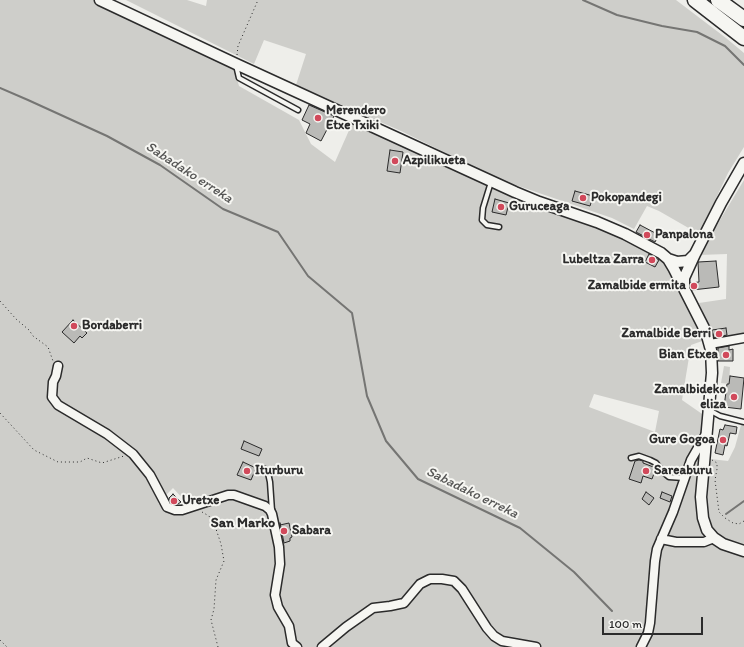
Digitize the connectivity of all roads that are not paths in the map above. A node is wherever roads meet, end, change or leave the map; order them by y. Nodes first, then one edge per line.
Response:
1 (100, 0) edge
2 (695, 0) edge
3 (718, 0) edge
4 (744, 19) edge
5 (744, 38) edge
6 (236, 64) junction
7 (298, 110) dead end
8 (744, 163) edge
9 (491, 181) junction
10 (498, 227) dead end
11 (692, 257) junction
12 (668, 259) junction
13 (682, 283) junction
14 (744, 338) edge
15 (710, 344) junction
16 (58, 366) road end
17 (709, 410) junction
18 (744, 422) edge
19 (707, 432) junction
20 (631, 458) dead end
21 (261, 468) dead end
22 (684, 478) junction
23 (272, 514) junction
24 (714, 538) junction
25 (661, 539) junction
26 (744, 551) edge
27 (297, 647) edge
28 (322, 647) edge
29 (536, 647) edge
30 (641, 647) edge

1 - 6 street
2 - 5 highway
3 - 4 highway
6 - 7 lane
6 - 9 street
8 - 11 street
9 - 10 lane
9 - 12 street
11 - 12 street
11 - 13 street
12 - 13 street
13 - 15 street
14 - 15 street
15 - 17 street
16 - 23 street
17 - 18 lane
17 - 19 street
19 - 22 street
19 - 24 street
20 - 22 lane
21 - 23 lane
22 - 25 street
23 - 27 street
24 - 25 street
24 - 26 street
25 - 30 street
28 - 29 street

